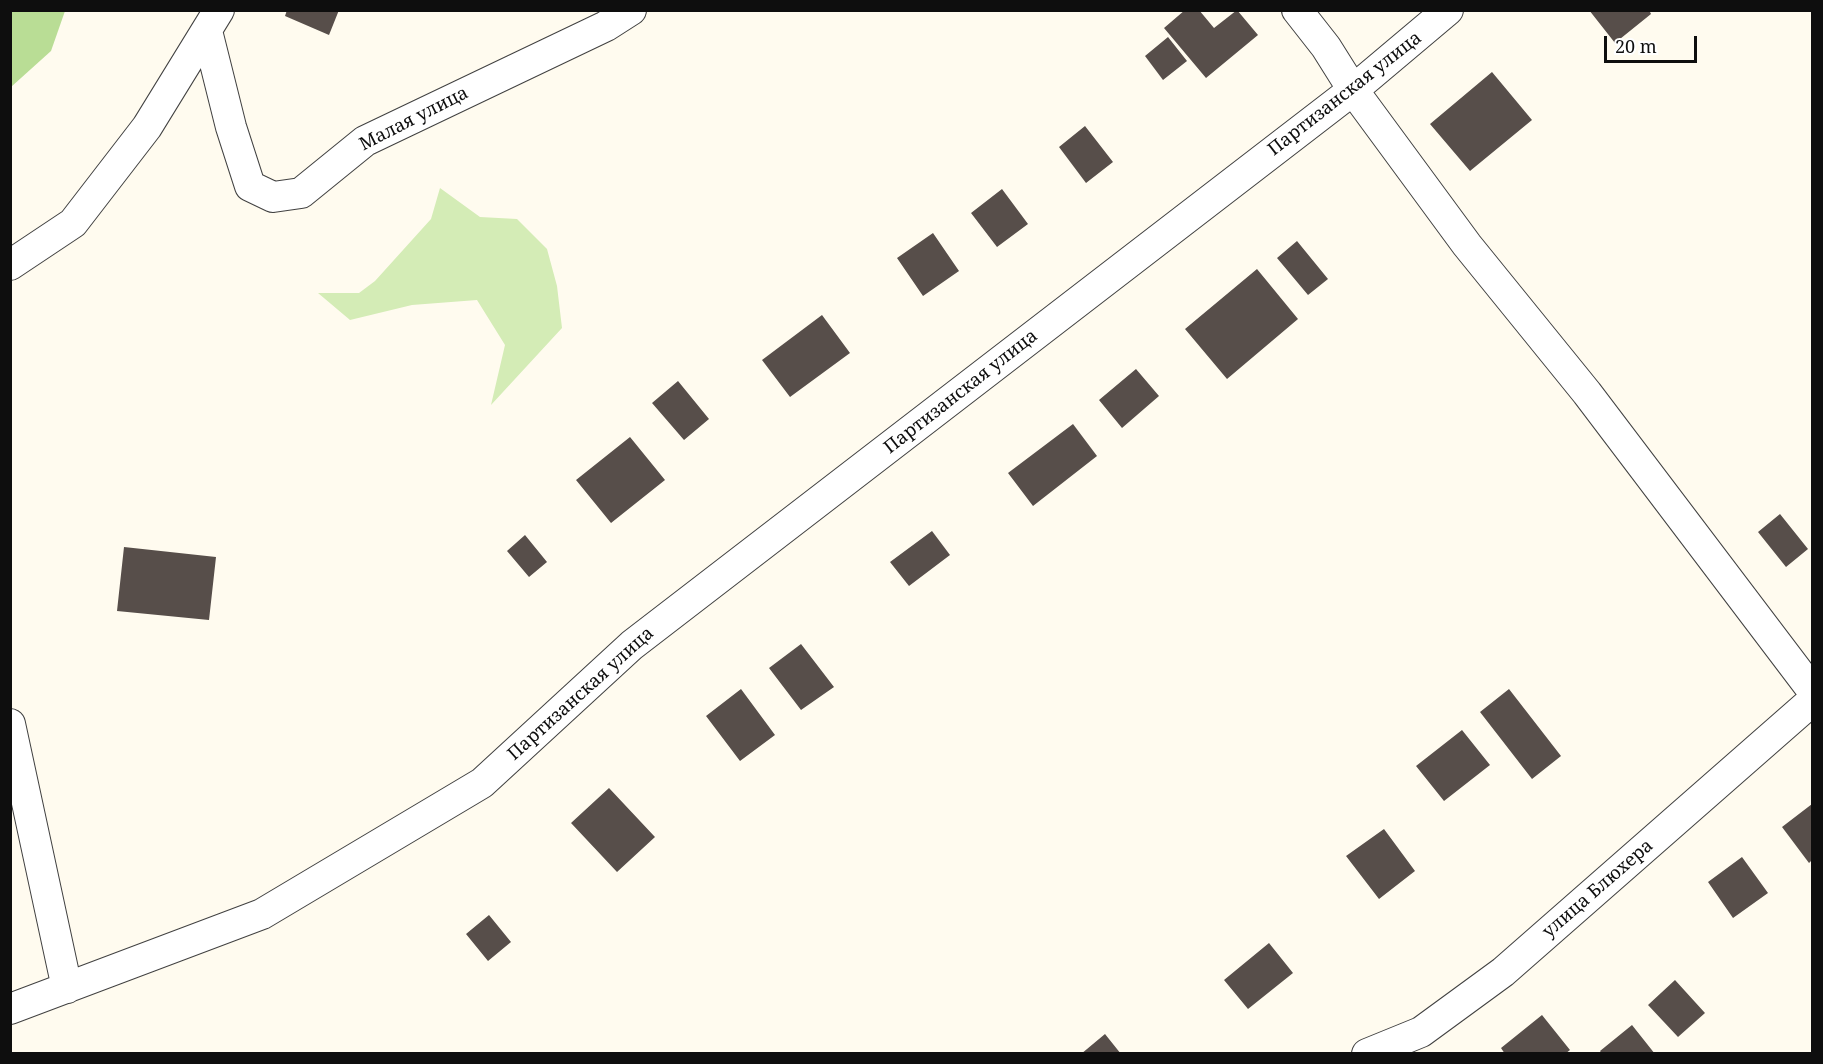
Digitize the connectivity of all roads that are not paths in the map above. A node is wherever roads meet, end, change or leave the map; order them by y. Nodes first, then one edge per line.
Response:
1 (631, 10) edge
2 (1296, 10) edge
3 (1448, 10) edge
4 (213, 20) edge
5 (1353, 90) junction
6 (10, 265) edge
7 (1812, 690) edge
8 (1812, 701) edge
9 (10, 724) edge
10 (67, 988) junction
11 (10, 1009) edge
12 (1367, 1053) edge

1 - 4 street, Малая улица
2 - 5 street
3 - 5 street, Партизанская улица
4 - 6 street
5 - 7 street
5 - 10 street, Партизанская улица
8 - 12 street, улица Блюхера
9 - 10 street
10 - 11 street, Партизанская улица

